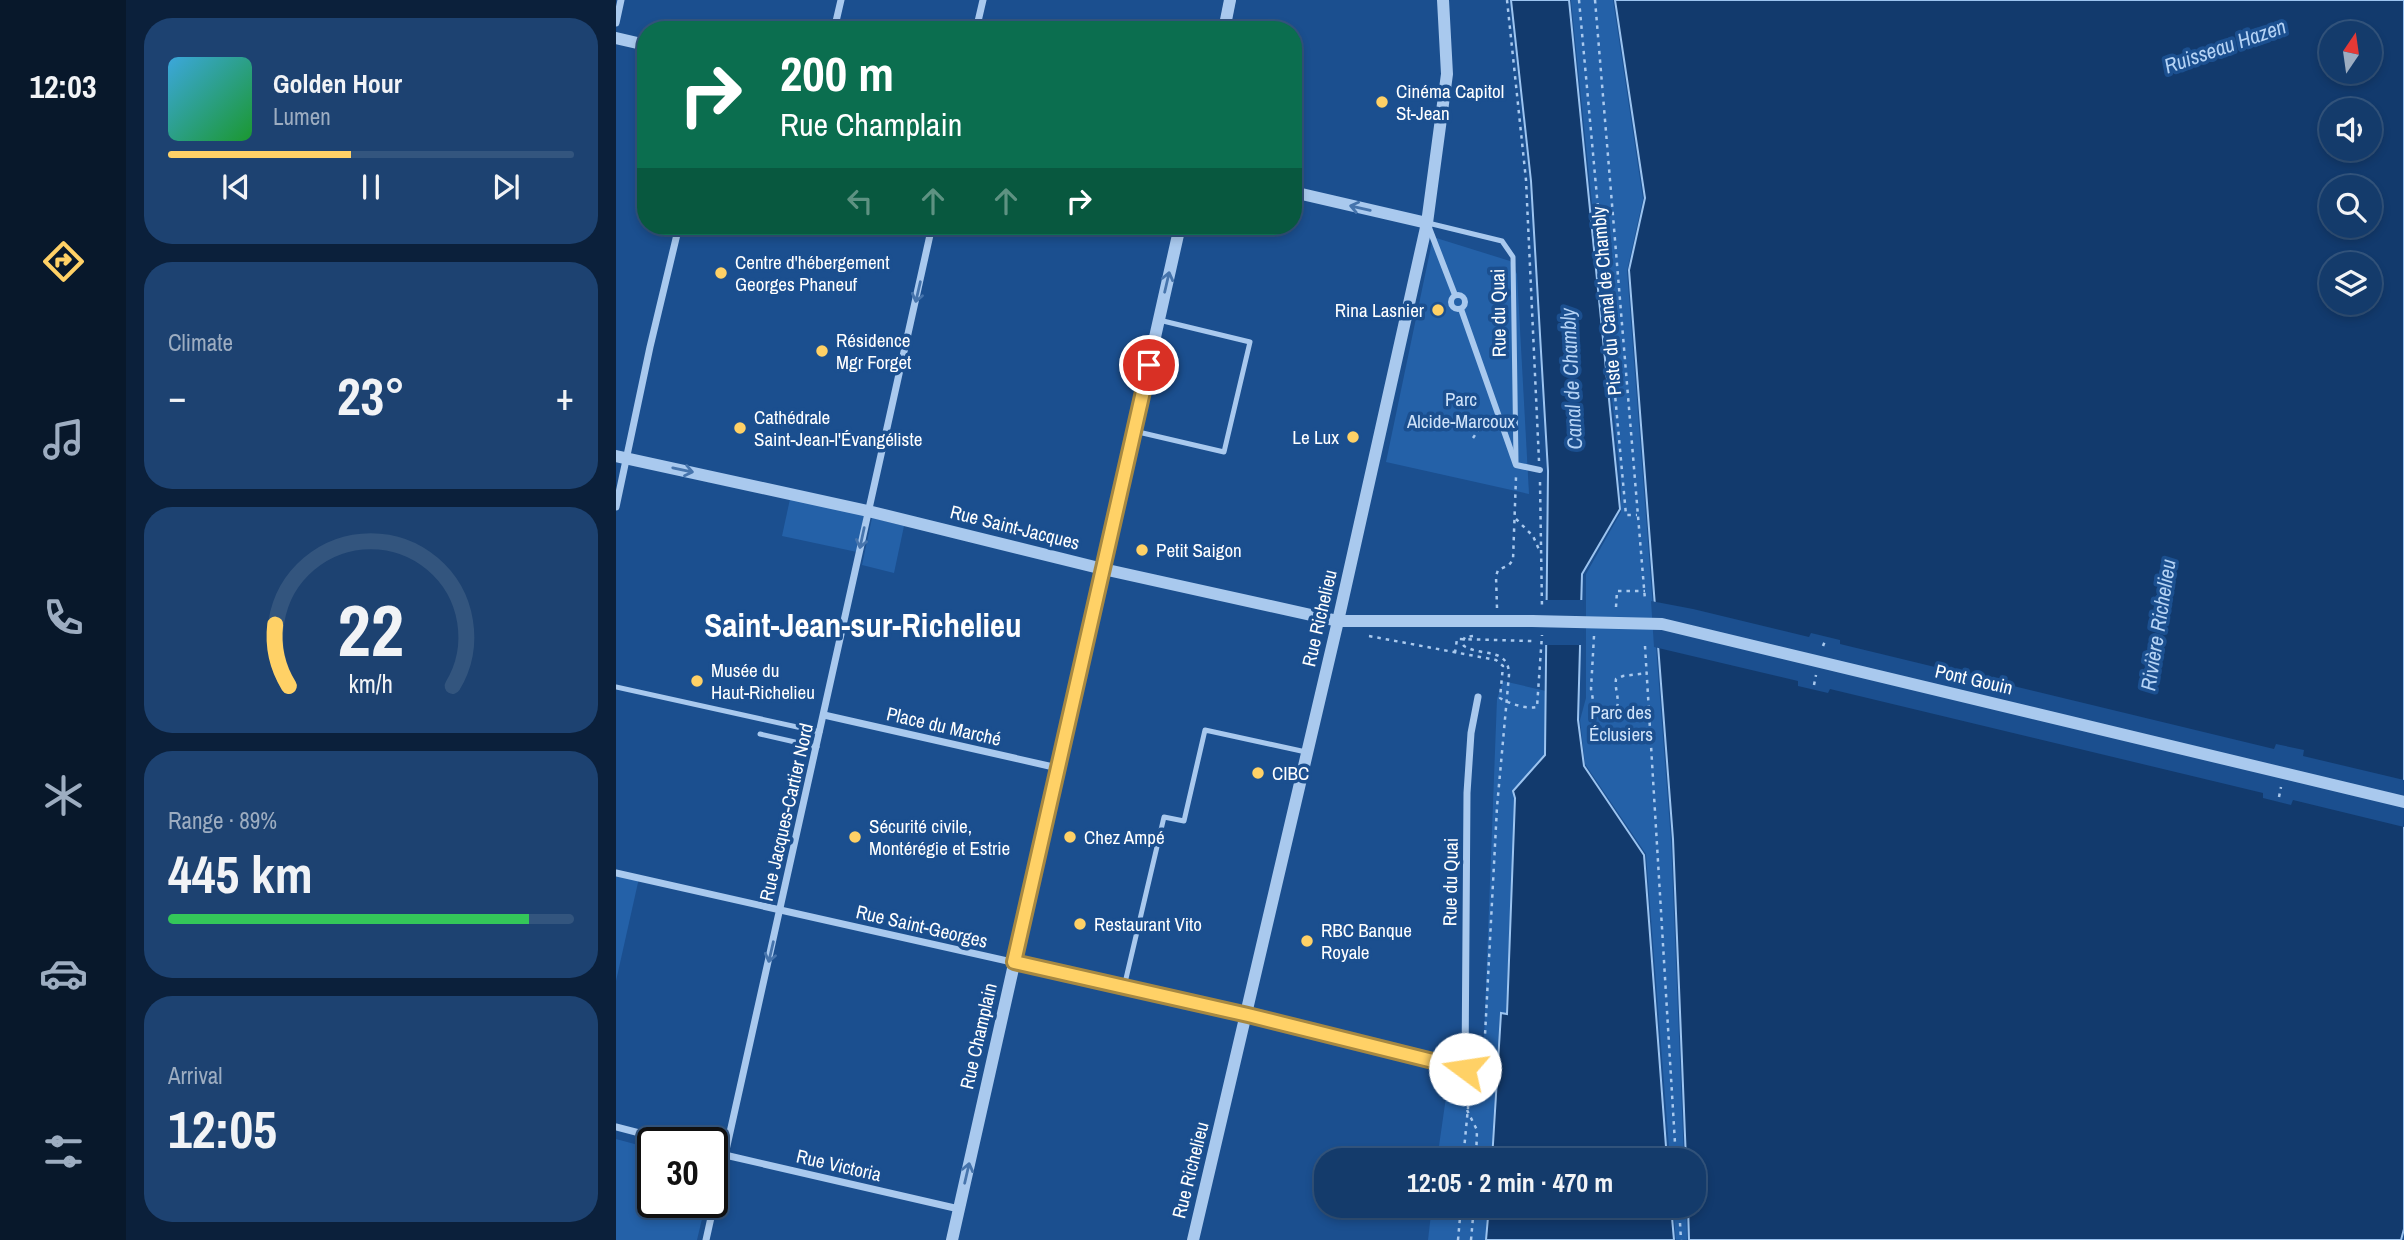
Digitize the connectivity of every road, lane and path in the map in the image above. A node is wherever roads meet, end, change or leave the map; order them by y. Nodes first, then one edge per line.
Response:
1 (621, 0) edge
2 (841, 0) edge
3 (983, 0) edge
4 (1230, 0) edge
5 (1443, 0) edge
6 (1507, 0) edge
7 (1579, 0) edge
8 (1595, 0) edge
9 (836, 21) edge
10 (978, 21) edge
11 (1226, 21) edge
12 (616, 23) edge
13 (616, 38) edge
14 (637, 43) edge
15 (1302, 194) edge
16 (1427, 223) junction
17 (677, 235) edge
18 (930, 235) edge
19 (1178, 235) edge
20 (1159, 320) junction
21 (1459, 399) dead end
22 (1470, 399) dead end
23 (1479, 429) dead end
24 (1134, 431) junction
25 (1473, 438) dead end
26 (621, 457) edge
27 (1516, 465) junction
28 (1540, 470) junction
29 (616, 507) edge
30 (868, 511) junction
31 (1639, 515) junction
32 (1516, 519) junction
33 (1541, 555) junction
34 (1103, 569) junction
35 (1644, 592) junction
36 (1645, 600) dead end
37 (1616, 607) dead end
38 (1497, 608) dead end
39 (1542, 611) dead end
40 (1338, 621) junction
41 (1532, 621) joint
42 (1542, 633) dead end
43 (1593, 634) dead end
44 (1364, 635) dead end
45 (1463, 639) junction
46 (1825, 640) dead end
47 (1532, 641) dead end
48 (1646, 646) dead end
49 (1823, 646) dead end
50 (1455, 653) junction
51 (1817, 672) dead end
52 (1647, 673) junction
53 (1814, 685) dead end
54 (616, 687) edge
55 (1478, 697) dead end
56 (1507, 702) junction
57 (824, 715) junction
58 (820, 732) junction
59 (760, 734) dead end
60 (817, 747) junction
61 (1308, 752) junction
62 (1058, 768) junction
63 (2282, 784) dead end
64 (2279, 797) dead end
65 (2404, 802) edge
66 (616, 873) edge
67 (780, 910) junction
68 (1014, 962) junction
69 (1124, 987) junction
70 (1248, 1015) junction
71 (1468, 1070) junction
72 (1467, 1109) junction
73 (616, 1127) edge
74 (637, 1132) edge
75 (728, 1146) edge
76 (1464, 1148) edge
77 (1476, 1148) edge
78 (1675, 1148) edge
79 (728, 1155) edge
80 (959, 1209) junction
81 (711, 1218) edge
82 (1460, 1218) edge
83 (1473, 1218) edge
84 (1680, 1218) edge
85 (706, 1240) edge
86 (952, 1240) edge
87 (1194, 1240) edge
88 (1458, 1240) edge
89 (1471, 1240) edge
90 (1681, 1240) edge

1 - 12 street
2 - 9 street
3 - 10 street
4 - 11 street
5 - 16 street, Rue Richelieu
6 - 28 path
7 - 31 path
8 - 31 path, Piste du Canal de Chambly
13 - 14 street
16 -> 15 street
16 - 27 street
16 - 27 lane, Rue du Quai
16 - 40 street, Rue Richelieu
17 - 26 street
18 -> 30 street, Rue Jacques-Cartier Nord
20 -> 19 street, Rue Champlain
20 - 24 street, Rue Champlain
20 - 24 lane
21 - 22 path
23 - 25 path
24 - 34 street, Rue Champlain
26 - 29 street
26 -> 30 street, Rue Saint-Jacques
27 - 28 street
27 - 32 path
28 - 33 path
30 - 34 street, Rue Saint-Jacques
30 -> 57 street, Rue Jacques-Cartier Nord
31 - 35 path, Piste du Canal de Chambly
32 - 33 path
32 - 38 path
33 - 39 path
34 - 40 street, Rue Saint-Jacques
34 - 62 street, Rue Champlain
35 - 36 path, Piste du Canal de Chambly
35 - 37 path
40 - 41 street, Rue Saint-Jacques
40 - 61 street, Rue Richelieu
41 - 65 street, Pont Gouin, bridge
42 - 56 path
43 - 52 path
44 - 50 path
45 - 47 path
45 - 50 path
45 - 56 path
46 - 49 path
48 - 52 path
50 - 56 path
51 - 53 path
52 - 78 path
54 - 58 lane
55 - 71 street, Rue du Quai
56 - 71 path
57 - 58 street, Rue Jacques-Cartier Nord
57 - 62 street, Place du Marché
58 - 60 street, Rue Jacques-Cartier Nord
59 - 60 lane
60 - 67 street, Rue Jacques-Cartier Nord
61 - 69 lane
61 - 70 street, Rue Richelieu
62 - 68 street, Rue Champlain
63 - 64 path
66 - 67 street, Rue Saint-Georges
67 - 68 street, Rue Saint-Georges
67 -> 75 street, Rue Jacques-Cartier Nord
68 - 69 street, Rue Saint-Georges
80 -> 68 street, Rue Champlain
69 - 70 street, Rue Saint-Georges
70 - 71 street, Rue Saint-Georges
70 - 87 street, Rue Richelieu
71 - 72 path
72 - 76 path
72 - 77 path
73 - 74 street
79 - 80 street, Rue Victoria
80 - 86 street, Rue Champlain
81 - 85 street, Rue Jacques-Cartier Nord
82 - 88 path
83 - 89 path
84 - 90 path

